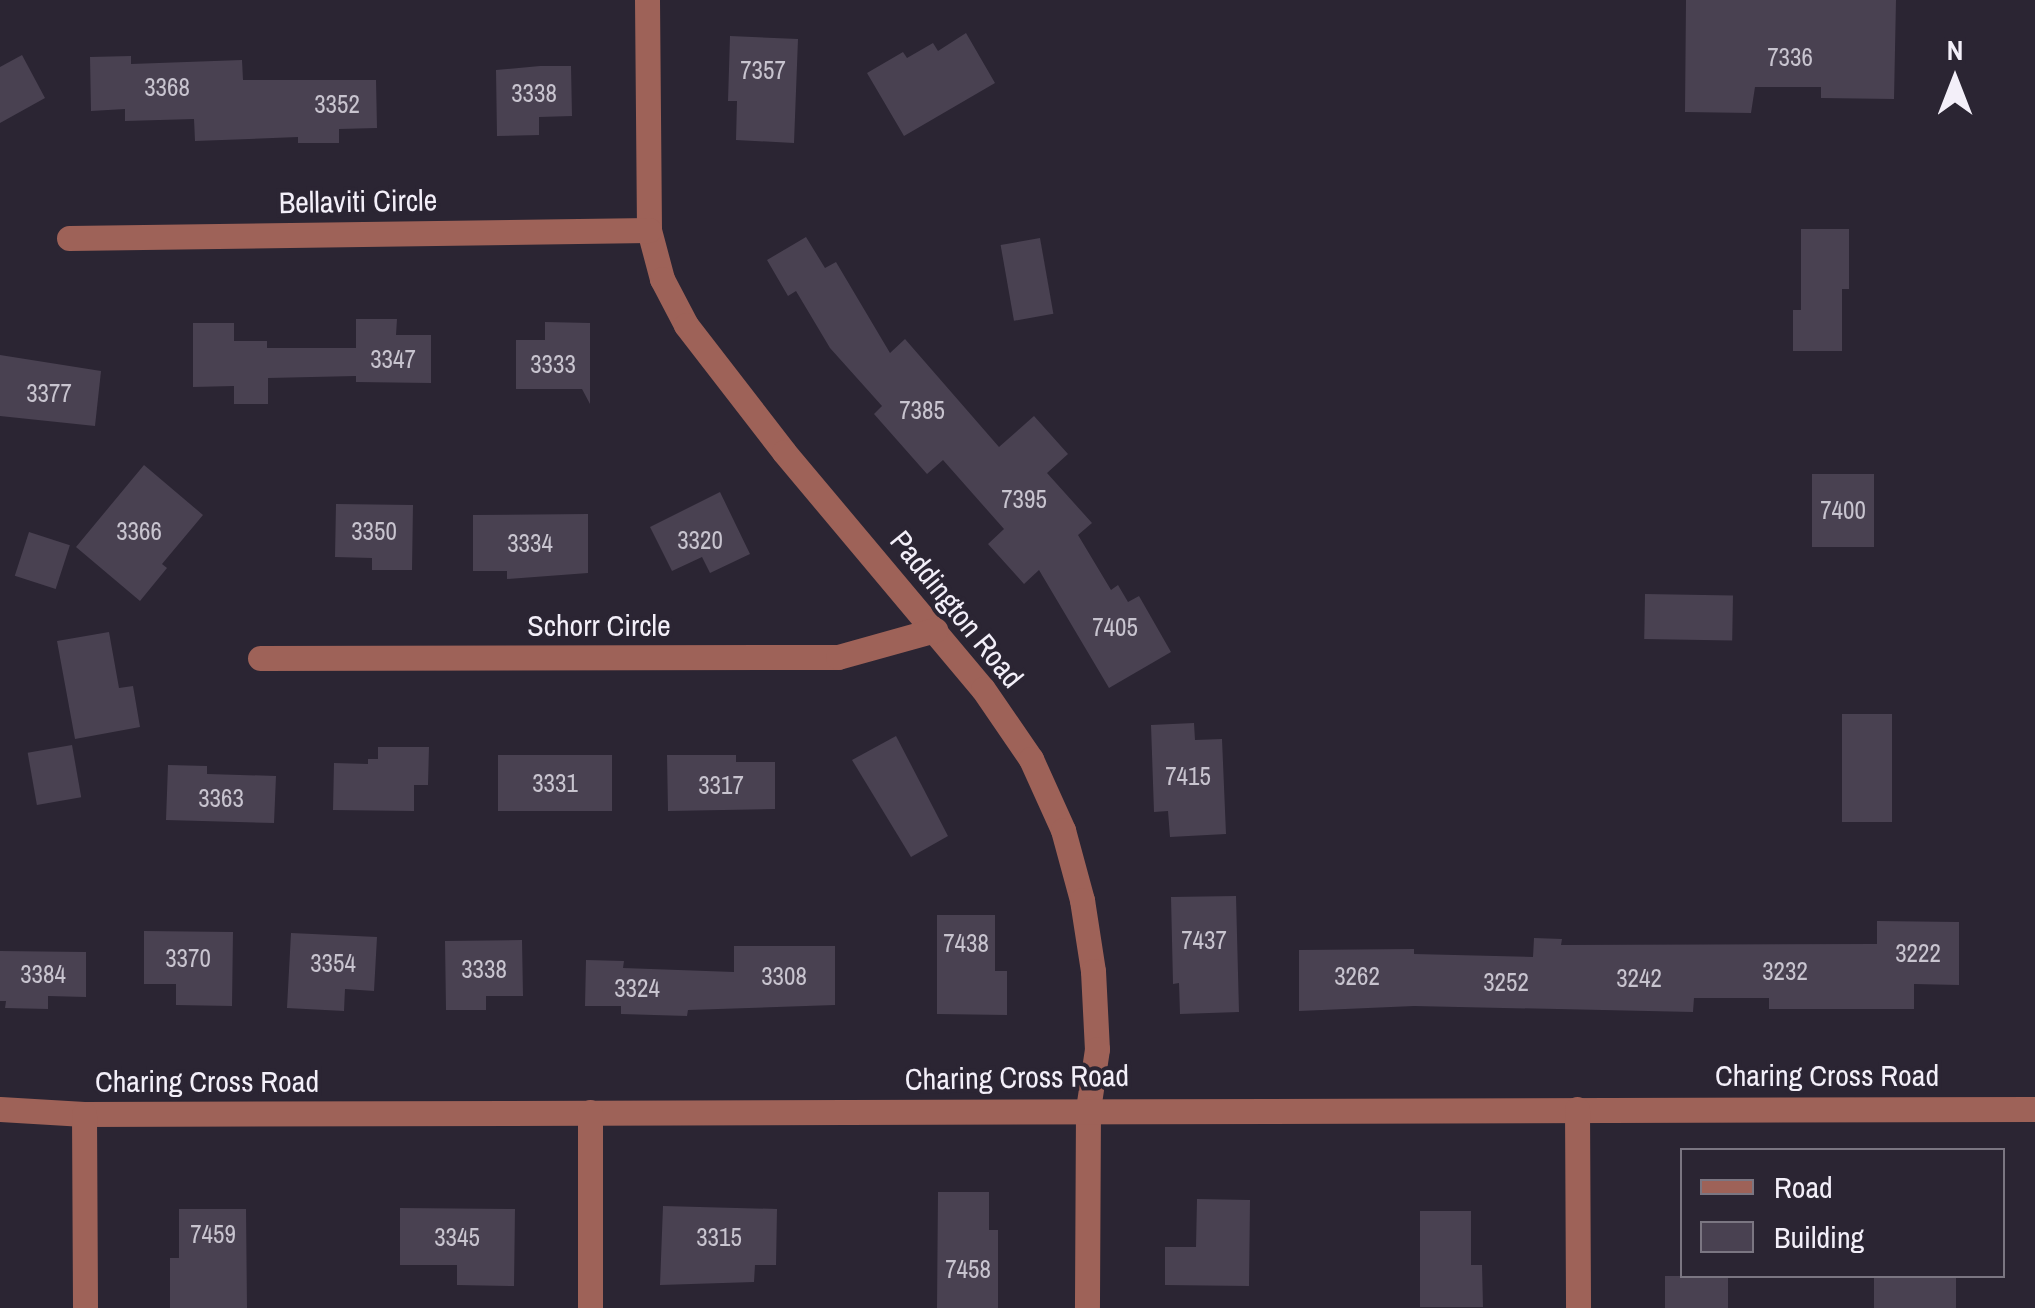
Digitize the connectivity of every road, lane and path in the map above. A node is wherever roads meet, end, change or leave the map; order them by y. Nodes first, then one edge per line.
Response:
1 (646, 0) edge
2 (649, 230) junction
3 (69, 238) dead end
4 (935, 630) junction
5 (260, 658) dead end
6 (0, 1109) edge
7 (1088, 1109) junction
8 (1577, 1109) junction
9 (2035, 1109) edge
10 (590, 1112) junction
11 (84, 1114) junction
12 (85, 1308) edge
13 (590, 1308) edge
14 (1088, 1308) edge
15 (1578, 1308) edge

1 - 2 street, Paddington Road
2 - 3 street, Bellaviti Circle
2 - 4 street, Paddington Road
4 - 5 street, Schorr Circle
4 - 7 street, Paddington Road
6 - 11 street, Charing Cross Road
7 - 8 street, Charing Cross Road
7 - 10 street, Charing Cross Road
7 - 14 street, Paddington Road
8 - 9 street, Charing Cross Road
8 - 15 street
10 - 11 street, Charing Cross Road
10 - 13 street
11 - 12 street

